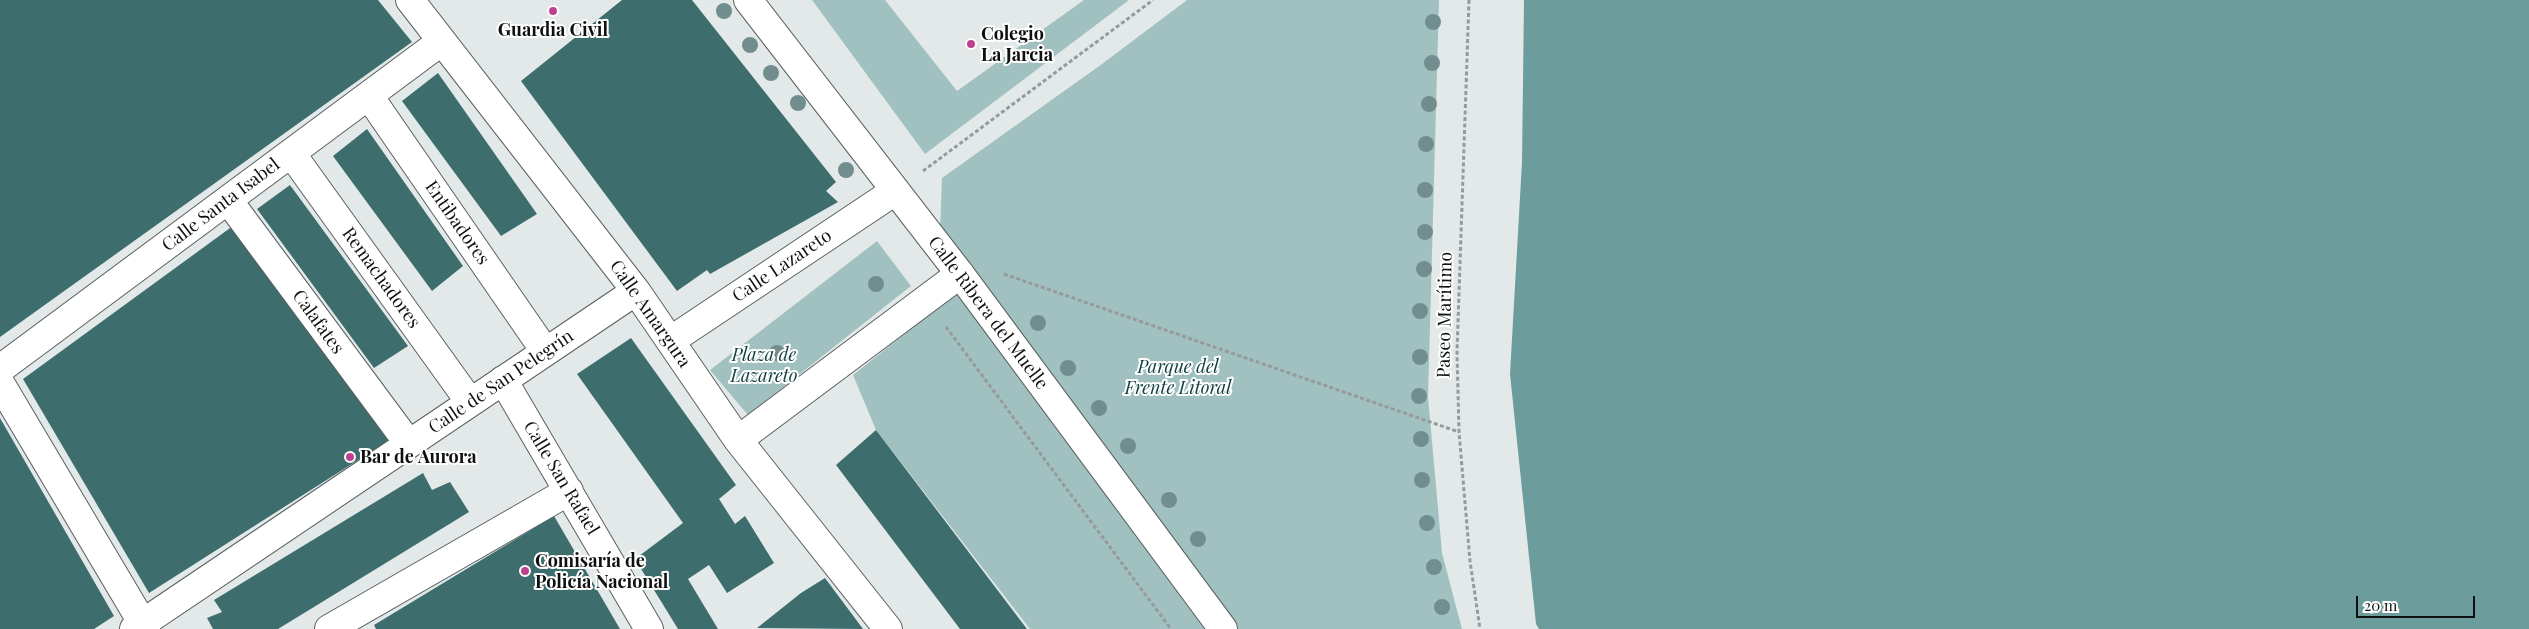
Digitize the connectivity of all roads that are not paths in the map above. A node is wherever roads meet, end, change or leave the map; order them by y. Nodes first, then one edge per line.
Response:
1 (410, 0) edge
2 (748, 0) edge
3 (442, 41) junction
4 (369, 96) junction
5 (291, 153) junction
6 (895, 191) junction
7 (228, 200) junction
8 (960, 274) junction
9 (636, 291) junction
10 (670, 341) junction
11 (545, 351) junction
12 (0, 369) edge
13 (503, 380) junction
14 (0, 383) edge
15 (470, 402) junction
16 (738, 440) junction
17 (408, 444) junction
18 (569, 491) junction
19 (363, 621) edge
20 (141, 627) edge
21 (329, 629) edge
22 (649, 629) edge
23 (888, 629) edge
24 (1223, 629) edge

1 - 3 street, Calle Amargura
2 - 6 street, Calle Ribera del Muelle
3 - 4 street, Calle Santa Isabel
3 - 9 street, Calle Amargura
4 - 5 street, Calle Santa Isabel
4 - 11 street, Entibadores
5 - 7 street, Calle Santa Isabel
5 - 15 street, Remachadores
6 - 8 street, Calle Ribera del Muelle
6 - 10 street, Calle Lazareto
7 - 12 street, Calle Santa Isabel
7 - 17 street, Calafates
8 - 16 street
8 - 24 street, Calle Ribera del Muelle
9 - 10 street, Calle Amargura
9 - 11 street, Calle de San Pelegrín
10 - 16 street, Calle Amargura
11 - 13 street, Calle de San Pelegrín
13 - 15 street, Calle de San Pelegrín
13 - 18 street, Calle San Rafael
14 - 20 street
15 - 17 street, Calle de San Pelegrín
16 - 23 street, Calle Amargura
17 - 20 street, Calle de San Pelegrín
18 - 19 street
18 - 22 street, Calle San Rafael
19 - 21 street

